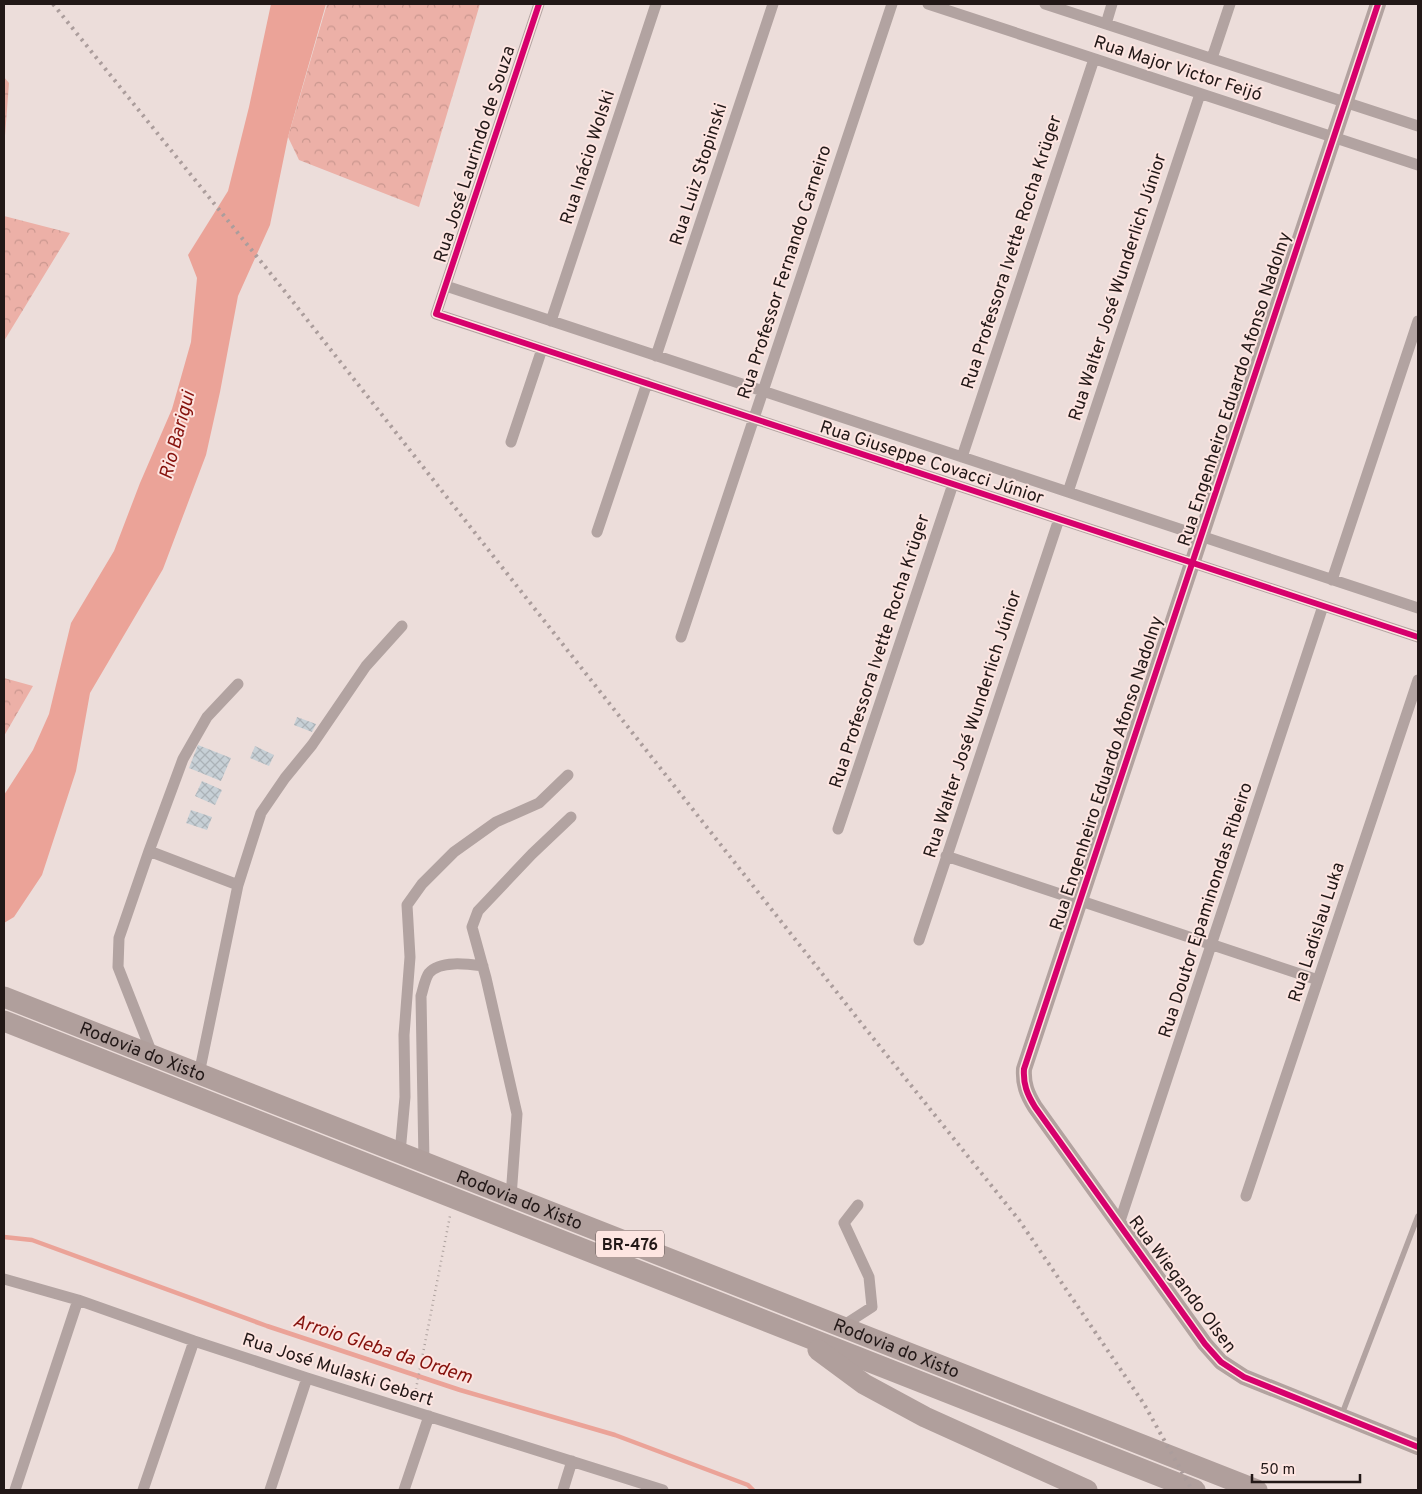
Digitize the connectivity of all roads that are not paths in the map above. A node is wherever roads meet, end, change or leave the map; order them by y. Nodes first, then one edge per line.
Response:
1 (540, 4) edge
2 (656, 4) edge
3 (773, 4) edge
4 (892, 4) edge
5 (928, 4) edge
6 (1045, 4) edge
7 (1112, 4) edge
8 (1230, 4) edge
9 (1378, 4) edge
10 (1106, 24) junction
11 (1212, 58) junction
12 (1094, 59) junction
13 (1200, 94) junction
14 (1345, 102) junction
15 (1418, 126) edge
16 (1333, 137) junction
17 (1418, 165) edge
18 (446, 286) junction
19 (436, 314) joint
20 (551, 321) junction
21 (1418, 321) edge
22 (542, 349) junction
23 (656, 356) junction
24 (647, 383) junction
25 (763, 391) junction
26 (754, 418) junction
27 (511, 442) dead end
28 (962, 457) junction
29 (952, 484) junction
30 (1068, 492) junction
31 (1059, 519) junction
32 (597, 532) dead end
33 (1201, 536) junction
34 (1192, 563) junction
35 (1332, 580) junction
36 (1324, 606) junction
37 (1418, 608) edge
38 (402, 626) dead end
39 (681, 637) dead end
40 (1418, 638) edge
41 (1418, 680) edge
42 (238, 684) dead end
43 (568, 775) dead end
44 (571, 817) dead end
45 (838, 829) dead end
46 (149, 851) junction
47 (946, 856) junction
48 (238, 886) junction
49 (1080, 901) junction
50 (919, 940) dead end
51 (1211, 945) junction
52 (483, 966) junction
53 (1318, 980) junction
54 (4, 997) edge
55 (4, 1021) edge
56 (153, 1056) junction
57 (1024, 1069) joint
58 (199, 1074) junction
59 (400, 1153) junction
60 (424, 1162) junction
61 (1246, 1196) dead end
62 (511, 1197) junction
63 (858, 1205) dead end
64 (1418, 1216) edge
65 (1119, 1224) junction
66 (4, 1279) edge
67 (78, 1300) junction
68 (841, 1326) junction
69 (793, 1332) junction
70 (194, 1342) junction
71 (307, 1378) junction
72 (429, 1416) junction
73 (1341, 1416) junction
74 (1418, 1447) edge
75 (572, 1461) junction
76 (1166, 1486) edge
77 (15, 1490) edge
78 (143, 1490) edge
79 (270, 1490) edge
80 (404, 1490) edge
81 (563, 1490) edge
82 (663, 1490) edge
83 (1087, 1490) edge
84 (1195, 1490) edge
85 (1257, 1490) edge

1 - 18 street, Rua José Laurindo de Souza
2 - 20 street, Rua Inácio Wolski
3 - 23 street, Rua Luiz Stopinski
4 - 25 street, Rua Professor Fernando Carneiro
5 - 12 street, Rua Major Victor Feijó
6 - 10 street, Rua Major Victor Feijó
7 - 10 street
8 - 11 street
9 - 14 street, Rua Engenheiro Eduardo Afonso Nadolny
10 - 11 street, Rua Major Victor Feijó
11 - 14 street, Rua Major Victor Feijó
12 - 13 street, Rua Major Victor Feijó
12 - 28 street, Rua Professora Ivette Rocha Krüger
13 - 16 street, Rua Major Victor Feijó
13 - 30 street, Rua Walter José Wunderlich Júnior
14 - 15 street, Rua Major Victor Feijó
14 - 16 street, Rua Engenheiro Eduardo Afonso Nadolny
16 - 17 street, Rua Major Victor Feijó
16 - 33 street, Rua Engenheiro Eduardo Afonso Nadolny
18 - 19 street, Rua José Laurindo de Souza
18 - 20 street, Rua Giuseppe Covacci Júnior
19 - 22 street, Rua Giuseppe Covacci Júnior
20 - 23 street, Rua Giuseppe Covacci Júnior
21 - 35 street
22 - 24 street, Rua Giuseppe Covacci Júnior
22 - 27 street
23 - 25 street, Rua Giuseppe Covacci Júnior
24 - 26 street, Rua Giuseppe Covacci Júnior
24 - 32 street
25 - 26 street, Rua Professor Fernando Carneiro
25 - 28 street, Rua Giuseppe Covacci Júnior
26 - 29 street, Rua Giuseppe Covacci Júnior
26 - 39 street, Rua Professor Fernando Carneiro
28 - 30 street, Rua Giuseppe Covacci Júnior
29 - 31 street, Rua Giuseppe Covacci Júnior
29 - 45 street, Rua Professora Ivette Rocha Krüger
30 - 33 street, Rua Giuseppe Covacci Júnior
31 - 34 street, Rua Giuseppe Covacci Júnior
31 - 47 street, Rua Walter José Wunderlich Júnior
33 - 34 street, Rua Engenheiro Eduardo Afonso Nadolny
33 - 35 street, Rua Giuseppe Covacci Júnior
34 - 36 street, Rua Giuseppe Covacci Júnior
34 - 49 street, Rua Engenheiro Eduardo Afonso Nadolny
35 - 37 street, Rua Giuseppe Covacci Júnior
36 - 40 street, Rua Giuseppe Covacci Júnior
36 - 51 street, Rua Doutor Epaminondas Ribeiro
38 - 48 street
41 - 53 street, Rua Ladislau Luka
42 - 46 street
43 - 59 street
44 - 52 street
46 - 48 street
46 - 56 street
47 - 49 street
47 - 50 street, Rua Walter José Wunderlich Júnior
48 - 58 street
49 - 51 street
49 - 57 street, Rua Engenheiro Eduardo Afonso Nadolny
51 - 53 street
51 - 65 street, Rua Doutor Epaminondas Ribeiro
52 - 60 street
52 - 62 street
53 - 61 street, Rua Ladislau Luka
54 - 56 highway, Rodovia do Xisto / BR-476
55 - 69 highway, Rodovia do Xisto / BR-476
56 - 58 highway, Rodovia do Xisto / BR-476
57 - 65 street, Rua Wiegando Olsen
58 - 59 highway, Rodovia do Xisto / BR-476
59 - 60 highway, Rodovia do Xisto / BR-476
60 - 62 highway, Rodovia do Xisto / BR-476
62 - 68 highway, Rodovia do Xisto / BR-476
63 - 68 street
64 - 73 lane
65 - 73 street, Rua Wiegando Olsen
66 - 67 street, Rua José Mulaski Gebert
67 - 70 street, Rua José Mulaski Gebert
67 - 77 street
68 - 85 highway, Rodovia do Xisto / BR-476
69 - 76 highway, Rodovia do Xisto / BR-476
69 - 83 highway
70 - 71 street, Rua José Mulaski Gebert
70 - 78 street
71 - 72 street, Rua José Mulaski Gebert
71 - 79 street
72 - 75 street, Rua José Mulaski Gebert
72 - 80 street
73 - 74 street, Rua Wiegando Olsen
75 - 81 street
75 - 82 street, Rua José Mulaski Gebert
76 - 84 highway, Rodovia do Xisto / BR-476

